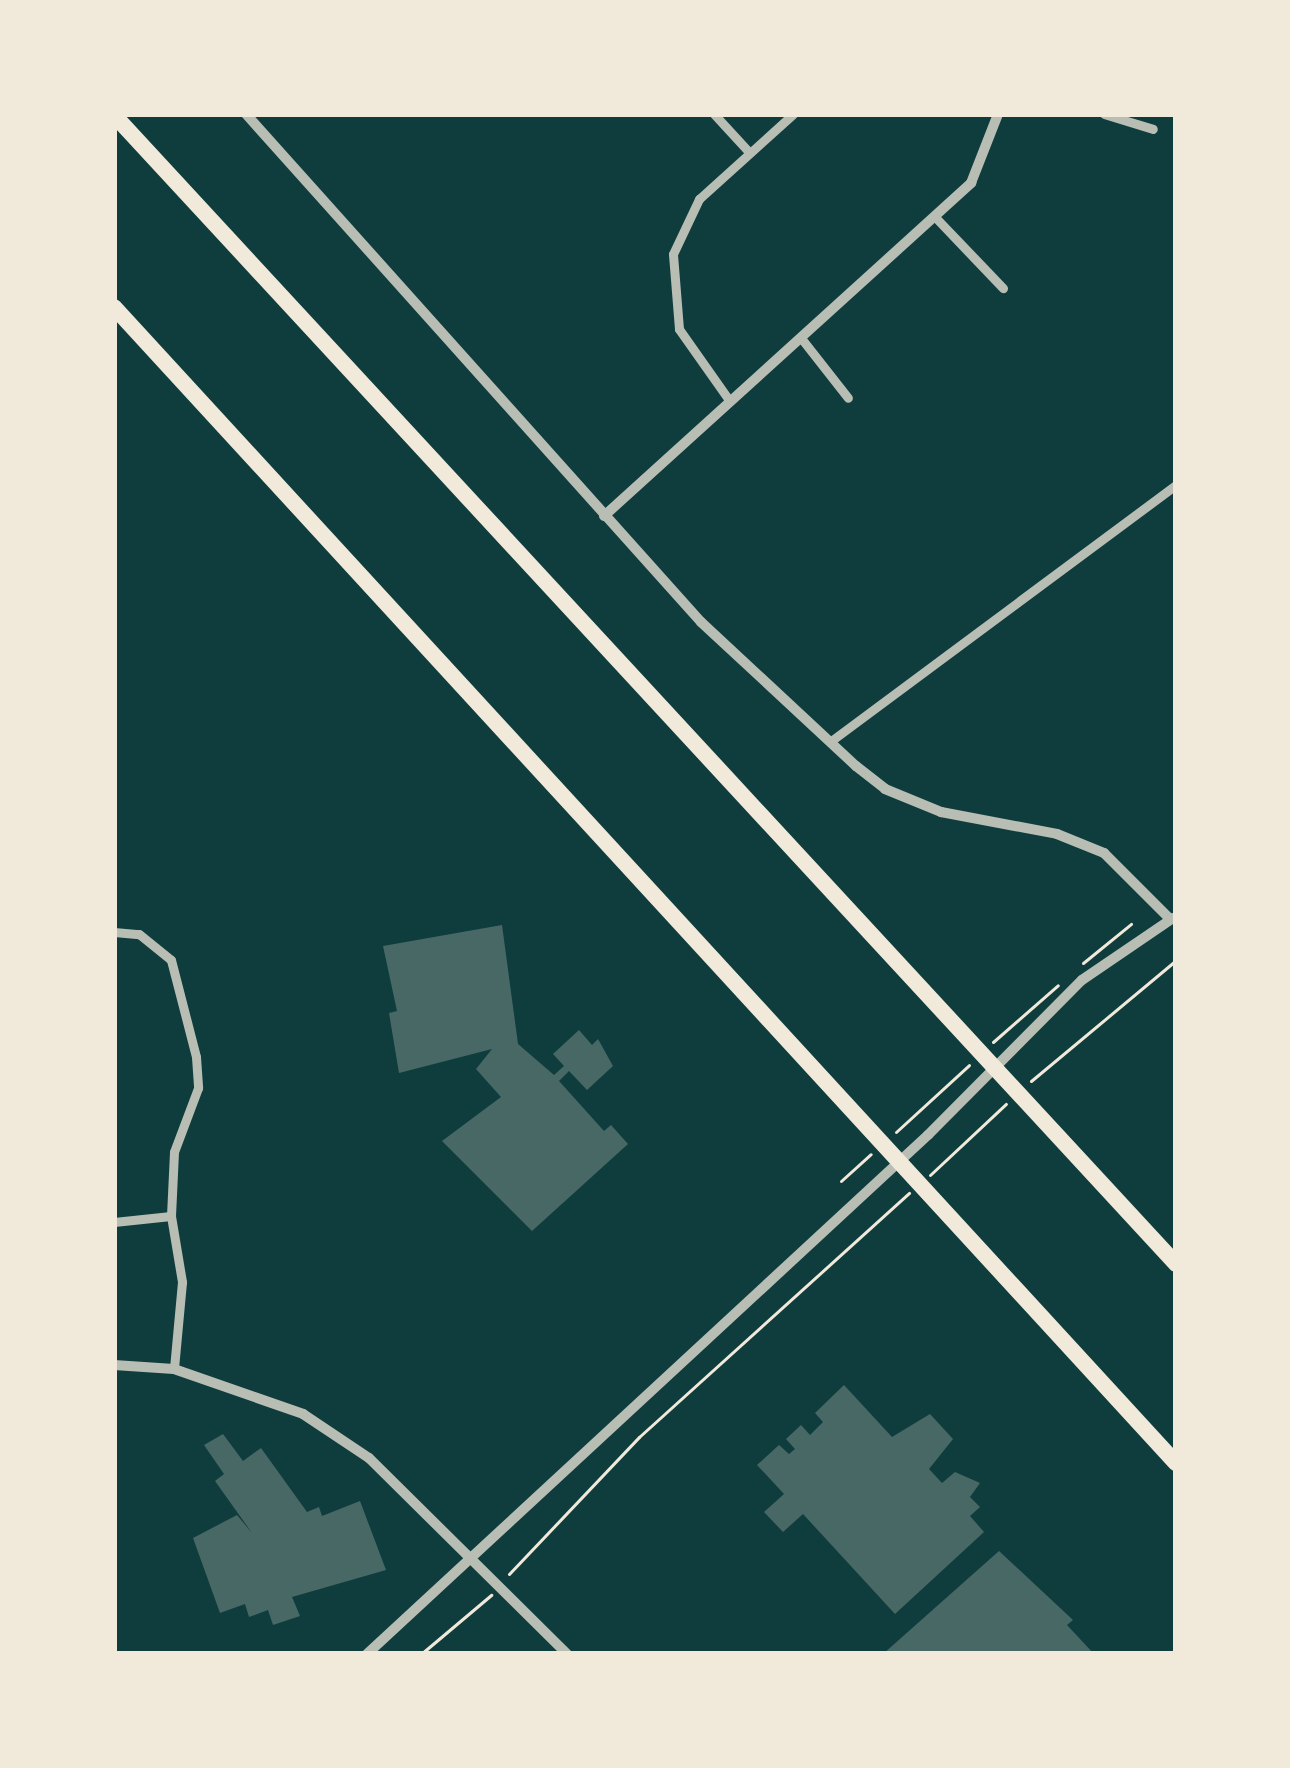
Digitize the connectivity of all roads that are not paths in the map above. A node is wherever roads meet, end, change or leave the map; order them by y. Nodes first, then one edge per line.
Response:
1 (246, 114) edge
2 (714, 114) edge
3 (793, 114) edge
4 (998, 114) edge
5 (1104, 114) edge
6 (114, 115) edge
7 (1153, 129) dead end
8 (749, 152) junction
9 (936, 218) junction
10 (1003, 288) dead end
11 (114, 308) edge
12 (801, 338) junction
13 (848, 398) dead end
14 (729, 400) junction
15 (1176, 485) edge
16 (604, 516) junction
17 (831, 741) junction
18 (1173, 918) edge
19 (114, 932) edge
20 (171, 1216) junction
21 (114, 1222) edge
22 (1176, 1264) edge
23 (114, 1365) edge
24 (174, 1369) junction
25 (1176, 1462) edge
26 (470, 1560) junction
27 (367, 1654) edge
28 (567, 1654) edge

1 - 16 street
2 - 8 street
3 - 8 street
4 - 9 street
5 - 7 street
6 - 22 highway
8 - 14 street
9 - 10 street
9 - 12 street
11 - 25 highway
12 - 13 street
12 - 14 street
14 - 16 street
15 - 17 street
16 - 17 street
17 - 18 street
18 - 26 street
19 - 20 street
20 - 21 street
20 - 24 street
23 - 24 street
24 - 26 street
26 - 27 street
26 - 28 street

